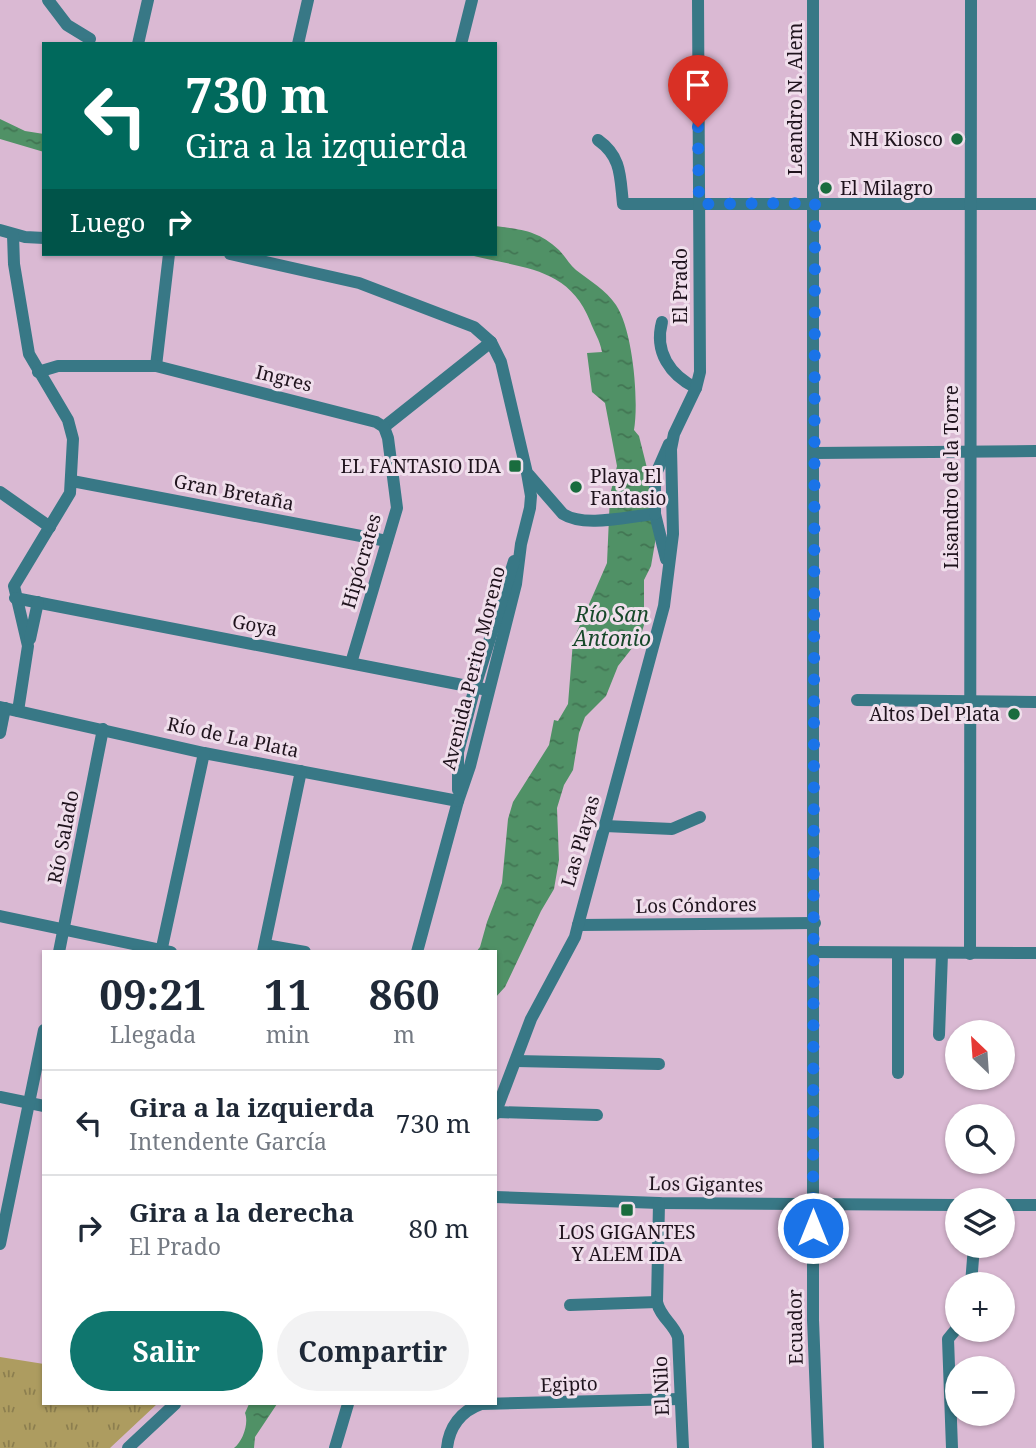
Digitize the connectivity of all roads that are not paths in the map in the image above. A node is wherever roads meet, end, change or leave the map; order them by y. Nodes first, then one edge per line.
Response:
1 (48, 0) edge
2 (148, 0) edge
3 (308, 0) edge
4 (472, 0) edge
5 (698, 0) edge
6 (813, 0) edge
7 (971, 0) edge
8 (90, 39) dead end
9 (138, 42) edge
10 (298, 42) edge
11 (462, 42) edge
12 (597, 140) dead end
13 (815, 203) junction
14 (699, 204) junction
15 (972, 204) junction
16 (1036, 204) edge
17 (4, 234) edge
18 (42, 238) edge
19 (169, 256) edge
20 (238, 256) edge
21 (662, 322) dead end
22 (491, 342) junction
23 (156, 366) junction
24 (38, 372) junction
25 (696, 388) junction
26 (384, 427) junction
27 (674, 434) junction
28 (971, 450) junction
29 (1036, 451) edge
30 (814, 453) junction
31 (527, 473) junction
32 (72, 481) junction
33 (0, 492) edge
34 (655, 514) junction
35 (50, 527) junction
36 (387, 541) junction
37 (521, 544) junction
38 (668, 566) junction
39 (15, 598) junction
40 (38, 602) junction
41 (28, 646) junction
42 (351, 663) junction
43 (475, 687) junction
44 (488, 690) junction
45 (857, 700) dead end
46 (969, 701) junction
47 (1036, 702) edge
48 (8, 709) edge
49 (103, 729) junction
50 (0, 733) edge
51 (204, 752) junction
52 (301, 771) junction
53 (458, 801) junction
54 (700, 817) dead end
55 (605, 826) junction
56 (0, 916) edge
57 (815, 923) junction
58 (578, 925) junction
59 (64, 930) junction
60 (264, 949) edge
61 (60, 950) edge
62 (159, 950) edge
63 (164, 950) edge
64 (418, 950) edge
65 (815, 952) junction
66 (898, 953) junction
67 (1036, 953) edge
68 (942, 954) junction
69 (970, 954) junction
70 (940, 1035) dead end
71 (42, 1040) edge
72 (516, 1061) junction
73 (659, 1064) dead end
74 (898, 1073) dead end
75 (0, 1097) edge
76 (29, 1103) junction
77 (42, 1106) edge
78 (497, 1110) edge
79 (497, 1113) edge
80 (597, 1115) dead end
81 (497, 1194) edge
82 (659, 1203) junction
83 (945, 1205) edge
84 (1015, 1205) edge
85 (1036, 1205) edge
86 (813, 1206) junction
87 (0, 1244) edge
88 (657, 1302) junction
89 (570, 1305) dead end
90 (948, 1342) edge
91 (680, 1399) junction
92 (174, 1405) edge
93 (348, 1405) edge
94 (479, 1405) edge
95 (497, 1405) edge
96 (128, 1448) edge
97 (335, 1448) edge
98 (447, 1448) edge
99 (683, 1448) edge
100 (818, 1448) edge
101 (952, 1448) edge

1 - 8 street
2 - 9 street
3 - 10 street
4 - 11 street
5 - 14 street, El Prado
6 - 13 street, Leandro N. Alem
7 - 15 street, Lisandro de la Torre
12 - 14 street
13 - 14 street
13 - 15 street
13 - 30 street, Leandro N. Alem
14 - 25 street, El Prado
15 - 16 street
15 - 28 street, Lisandro de la Torre
17 - 18 street
17 - 24 street
19 - 23 street
20 - 22 street
21 - 25 street
22 - 26 street
22 - 31 street, Avenida Perito Moreno
23 - 24 street, Ingres
23 - 26 street, Ingres
24 - 32 street
25 - 27 street, El Prado
26 - 36 street, Hipócrates
27 - 34 street
27 - 38 street, El Prado
28 - 29 street
28 - 30 street
28 - 46 street, Lisandro de la Torre
30 - 57 street, Leandro N. Alem
31 - 34 street
31 - 37 street, Avenida Perito Moreno
32 - 35 street
32 - 36 street, Gran Bretaña
33 - 35 street
34 - 38 street
35 - 39 street
36 - 42 street, Hipócrates
37 - 43 street, Avenida Perito Moreno
37 - 44 street, Avenida Perito Moreno
38 - 55 street, Las Playas
39 - 40 street, Goya
39 - 41 street
40 - 41 street
40 - 42 street, Goya
41 - 48 street
42 - 43 street, Goya
43 - 44 street, Goya
43 - 53 street, Avenida Perito Moreno
44 - 53 street, Avenida Perito Moreno
45 - 46 street
46 - 47 street
46 - 69 street, Lisandro de la Torre
48 - 49 street, Río de La Plata
48 - 50 street
49 - 51 street, Río de La Plata
49 - 59 street, Río Salado
51 - 52 street, Río de La Plata
51 - 63 street
52 - 53 street, Río de La Plata
52 - 60 street
53 - 64 street, Avenida Perito Moreno
54 - 55 street
55 - 58 street, Las Playas
56 - 59 street
57 - 58 street, Los Cóndores
57 - 65 street, Leandro N. Alem
58 - 72 street, Las Playas
59 - 61 street, Río Salado
59 - 62 street
65 - 66 street
65 - 86 street, Leandro N. Alem
66 - 68 street
66 - 74 street
67 - 69 street
68 - 69 street
68 - 70 street
71 - 76 street
72 - 73 street
72 - 78 street, Las Playas
75 - 76 street
76 - 77 street
76 - 87 street
79 - 80 street
81 - 82 street, Los Gigantes
82 - 86 street, Los Gigantes
82 - 88 street
83 - 86 street, Los Gigantes
84 - 85 street
86 - 100 street, Ecuador
88 - 89 street
88 - 91 street, El Nilo
90 - 101 street
91 - 95 street, Egipto
91 - 99 street, El Nilo
92 - 96 street
93 - 97 street
94 - 98 street, Egipto

